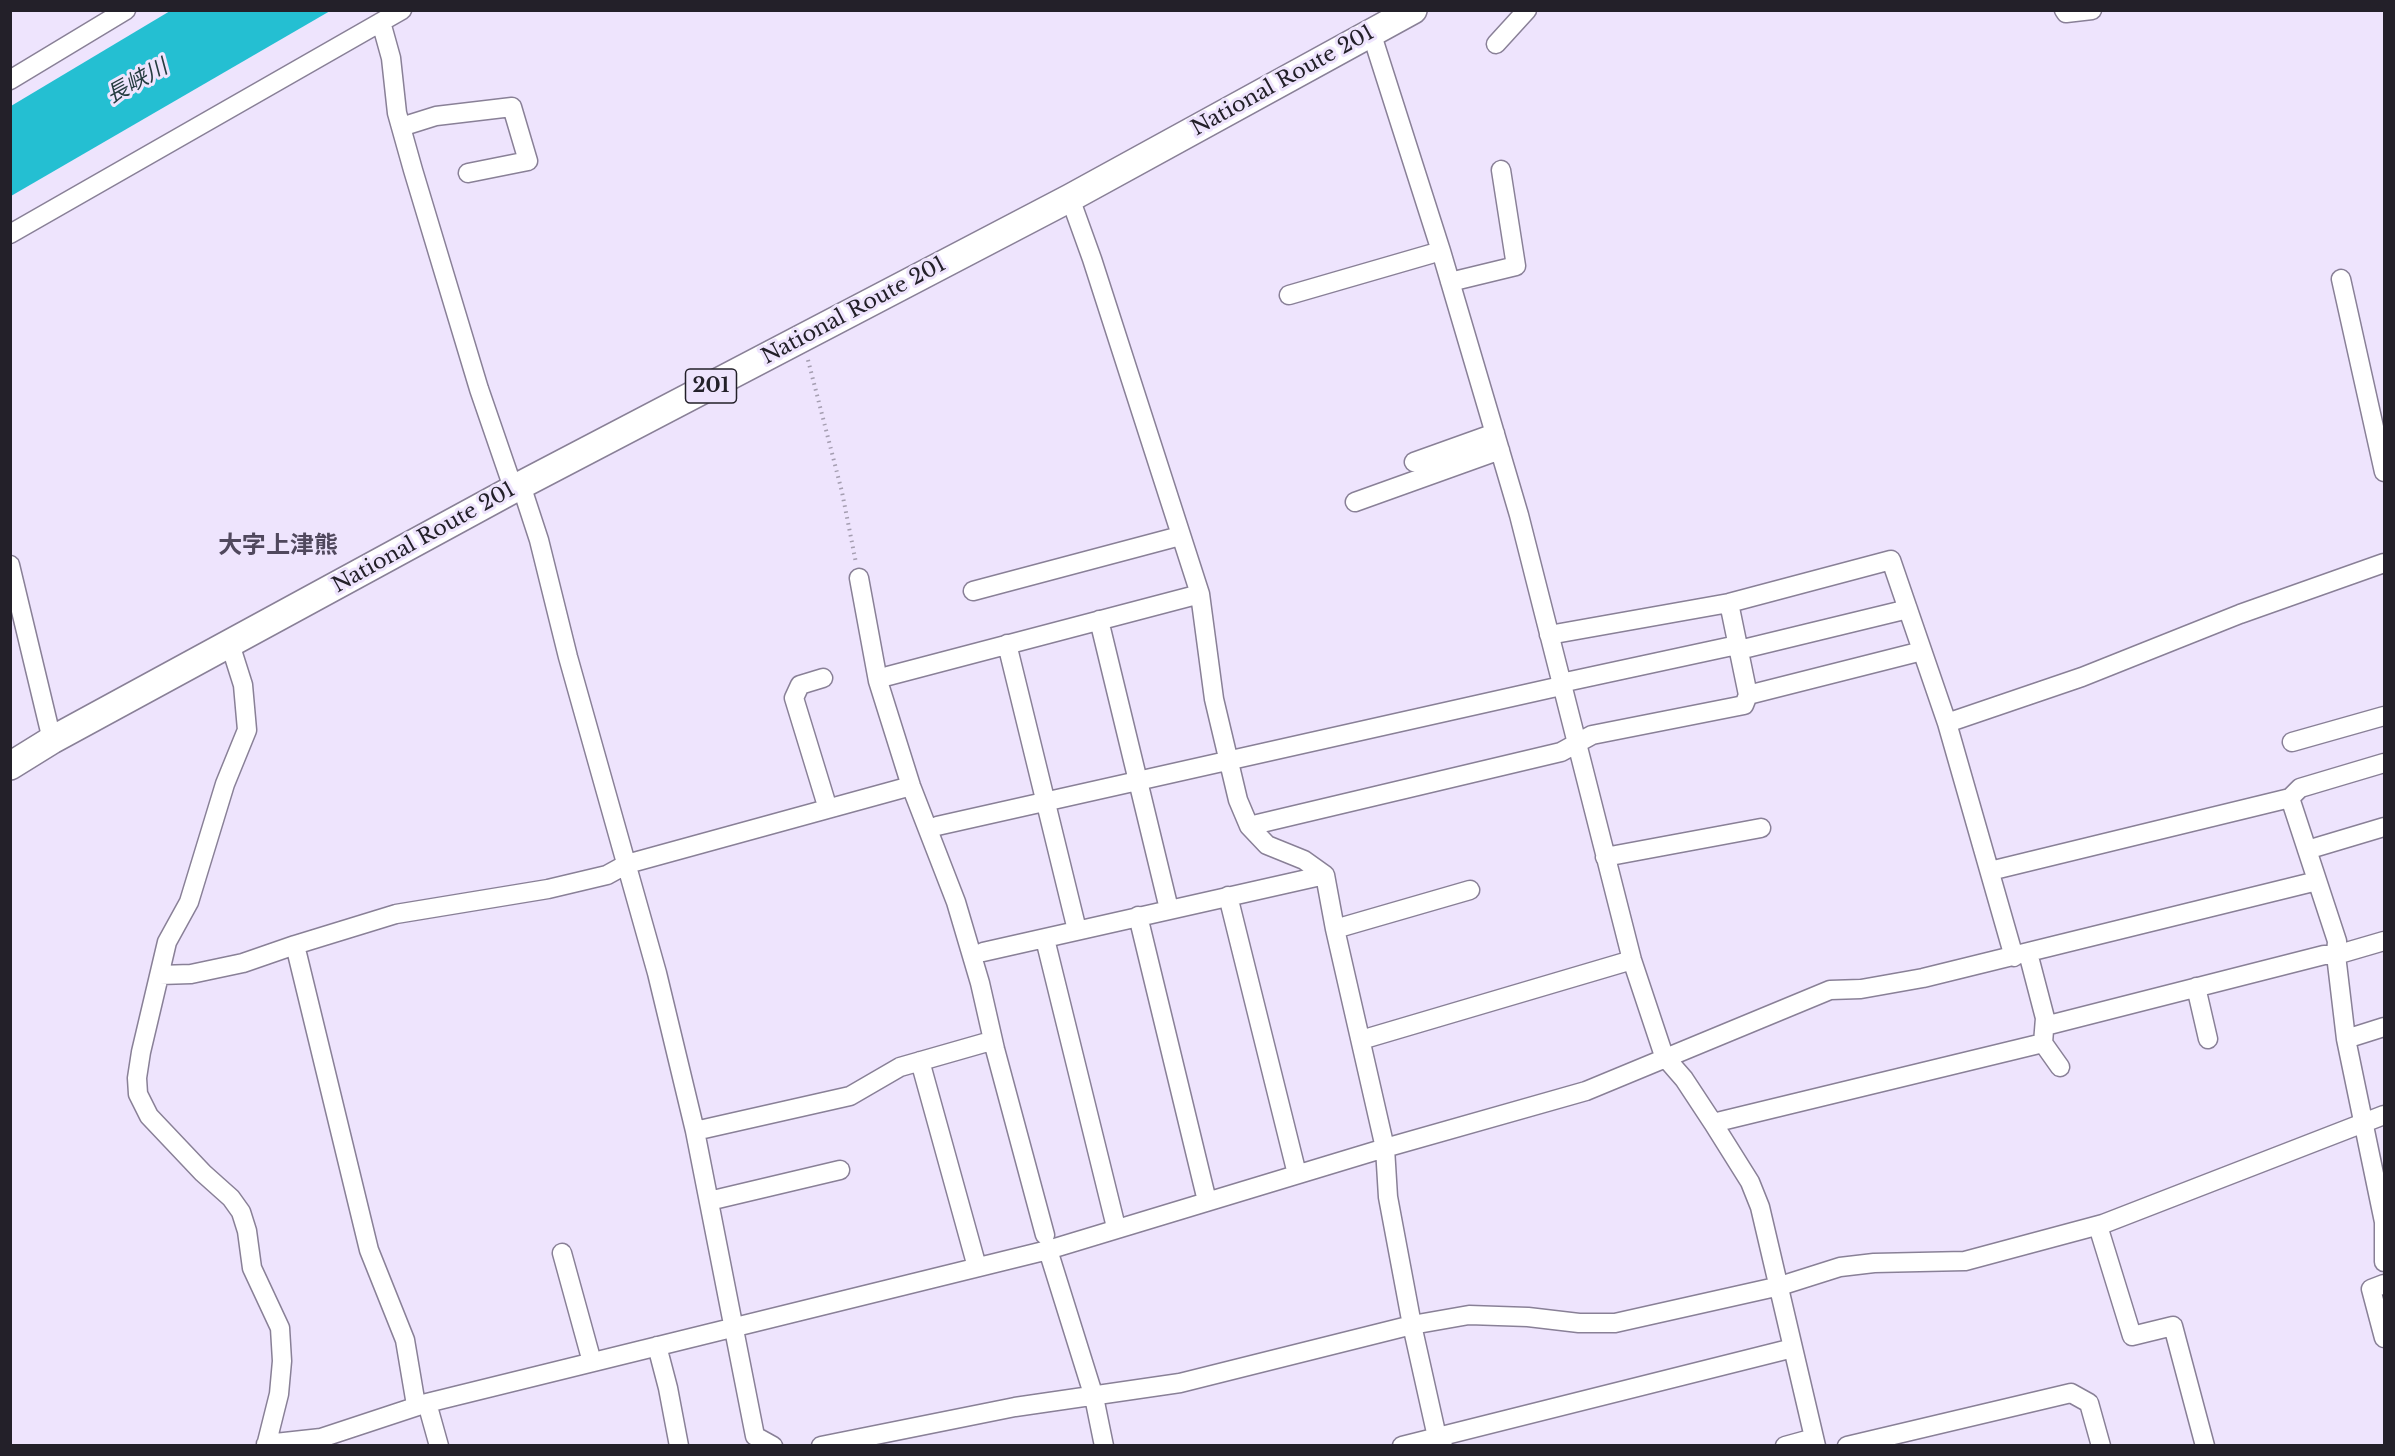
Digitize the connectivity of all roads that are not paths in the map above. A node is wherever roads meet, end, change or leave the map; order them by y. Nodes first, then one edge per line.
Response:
1 (126, 10) edge
2 (402, 10) edge
3 (1413, 10) edge
4 (1527, 10) edge
5 (2064, 10) edge
6 (2092, 10) edge
7 (381, 22) junction
8 (1371, 32) junction
9 (1496, 44) dead end
10 (10, 80) edge
11 (401, 127) junction
12 (1501, 170) dead end
13 (468, 173) dead end
14 (1070, 198) junction
15 (10, 234) edge
16 (1441, 251) junction
17 (2341, 279) dead end
18 (1450, 282) junction
19 (1288, 296) dead end
20 (1497, 441) junction
21 (1414, 462) dead end
22 (2385, 472) edge
23 (521, 485) junction
24 (1355, 502) dead end
25 (1180, 536) junction
26 (2385, 563) edge
27 (10, 565) edge
28 (859, 578) road end
29 (973, 591) dead end
30 (1200, 594) junction
31 (1729, 603) junction
32 (1908, 609) junction
33 (1099, 620) junction
34 (1549, 635) junction
35 (230, 644) junction
36 (1007, 644) junction
37 (1738, 647) junction
38 (1923, 651) junction
39 (888, 676) dead end
40 (823, 678) dead end
41 (1561, 685) junction
42 (1748, 695) junction
43 (2385, 716) edge
44 (1947, 723) junction
45 (52, 740) junction
46 (2292, 742) dead end
47 (1577, 746) junction
48 (1227, 762) junction
49 (2385, 763) edge
50 (10, 766) edge
51 (1138, 780) junction
52 (912, 786) junction
53 (2290, 798) junction
54 (1046, 800) junction
55 (828, 809) junction
56 (937, 826) dead end
57 (1249, 826) junction
58 (2385, 826) edge
59 (1761, 828) dead end
60 (2307, 850) junction
61 (1605, 857) junction
62 (627, 864) junction
63 (1990, 871) junction
64 (1325, 875) junction
65 (2317, 881) junction
66 (1470, 890) dead end
67 (1228, 896) junction
68 (1169, 909) junction
69 (1138, 916) junction
70 (1335, 929) junction
71 (1077, 930) junction
72 (1045, 939) junction
73 (2385, 941) edge
74 (295, 945) junction
75 (983, 952) dead end
76 (2021, 955) junction
77 (2336, 956) junction
78 (1632, 960) junction
79 (160, 975) junction
80 (2196, 987) junction
81 (2385, 1027) edge
82 (2044, 1034) junction
83 (2208, 1039) dead end
84 (2346, 1039) junction
85 (1361, 1040) junction
86 (984, 1043) dead end
87 (1664, 1056) junction
88 (920, 1061) junction
89 (2060, 1067) dead end
90 (2385, 1115) edge
91 (2364, 1121) junction
92 (1713, 1123) junction
93 (695, 1131) junction
94 (1385, 1148) junction
95 (840, 1170) dead end
96 (1297, 1174) junction
97 (709, 1201) junction
98 (1207, 1201) junction
99 (2382, 1203) edge
100 (2098, 1226) junction
101 (1116, 1227) junction
102 (1046, 1242) junction
103 (562, 1253) dead end
104 (2385, 1262) edge
105 (977, 1267) junction
106 (2385, 1284) edge
107 (1780, 1286) junction
108 (735, 1325) junction
109 (1412, 1325) junction
110 (2384, 1334) edge
111 (657, 1346) junction
112 (1793, 1348) junction
113 (592, 1362) junction
114 (1094, 1397) junction
115 (422, 1404) junction
116 (1440, 1441) edge
117 (1815, 1442) edge
118 (266, 1445) edge
119 (825, 1445) edge
120 (439, 1446) edge
121 (679, 1446) edge
122 (773, 1446) edge
123 (1104, 1446) edge
124 (1402, 1446) edge
125 (1785, 1446) edge
126 (1847, 1446) edge
127 (2101, 1446) edge
128 (2205, 1446) edge

1 - 10 street
2 - 7 street
3 - 8 highway, National Route 201 / 201
4 - 9 street
5 - 6 street
7 - 11 street
7 - 15 street
8 - 14 highway, National Route 201 / 201
8 - 16 street
11 - 13 street
11 - 23 street
12 - 18 street
14 - 23 highway, National Route 201 / 201
14 - 25 street
16 - 18 street
16 - 19 street
17 - 22 street
18 - 20 street
20 - 21 street
20 - 24 street
20 - 34 street
23 - 35 highway, National Route 201 / 201
23 - 62 street
25 - 29 street
25 - 30 street
26 - 44 street
27 - 45 street
28 - 52 street
30 - 33 street
30 - 48 street
31 - 32 street
31 - 34 street
31 - 37 street
32 - 37 street
32 - 38 street
33 - 36 street
33 - 51 street
34 - 41 street
35 - 45 highway, National Route 201 / 201
35 - 79 street
36 - 39 street
36 - 54 street
37 - 41 street
37 - 42 street
38 - 42 street
38 - 44 street
40 - 55 street
41 - 47 street
41 - 48 street
42 - 47 street
43 - 46 street
44 - 63 street
45 - 50 highway, National Route 201 / 201
47 - 57 street
47 - 61 street
48 - 51 street
48 - 57 street
49 - 53 street
51 - 54 street
51 - 68 street
52 - 55 street
52 - 102 street
53 - 60 street
53 - 63 street
54 - 56 street
54 - 71 street
55 - 62 street
57 - 64 street
58 - 60 street
59 - 61 street
60 - 65 street
61 - 78 street
62 - 74 street
62 - 93 street
63 - 76 street
64 - 67 street
64 - 70 street
65 - 76 street
65 - 77 street
66 - 70 street
67 - 68 street
67 - 96 street
68 - 69 street
69 - 71 street
69 - 98 street
70 - 85 street
71 - 72 street
72 - 75 street
72 - 101 street
73 - 77 street
74 - 79 street
74 - 115 street
76 - 82 street
76 - 87 street
77 - 80 street
77 - 84 street
78 - 85 street
78 - 87 street
79 - 118 street
80 - 82 street
80 - 83 street
81 - 84 street
82 - 89 street
82 - 92 street
84 - 91 street
85 - 94 street
86 - 88 street
87 - 92 street
87 - 94 street
88 - 93 street
88 - 105 street
90 - 91 street
91 - 99 street
91 - 100 street
92 - 107 street
93 - 97 street
94 - 96 street
94 - 109 street
95 - 97 street
96 - 98 street
97 - 108 street
98 - 101 street
99 - 104 street
100 - 107 street
100 - 128 street
101 - 102 street
102 - 105 street
102 - 114 street
103 - 113 street
105 - 108 street
106 - 110 street
107 - 109 street
107 - 112 street
108 - 111 street
108 - 122 street
109 - 114 street
109 - 116 street
111 - 113 street
111 - 121 street
112 - 116 street
112 - 117 street
113 - 115 street
114 - 119 street
114 - 123 street
115 - 118 street
115 - 120 street
116 - 124 street
117 - 125 street
126 - 127 street

